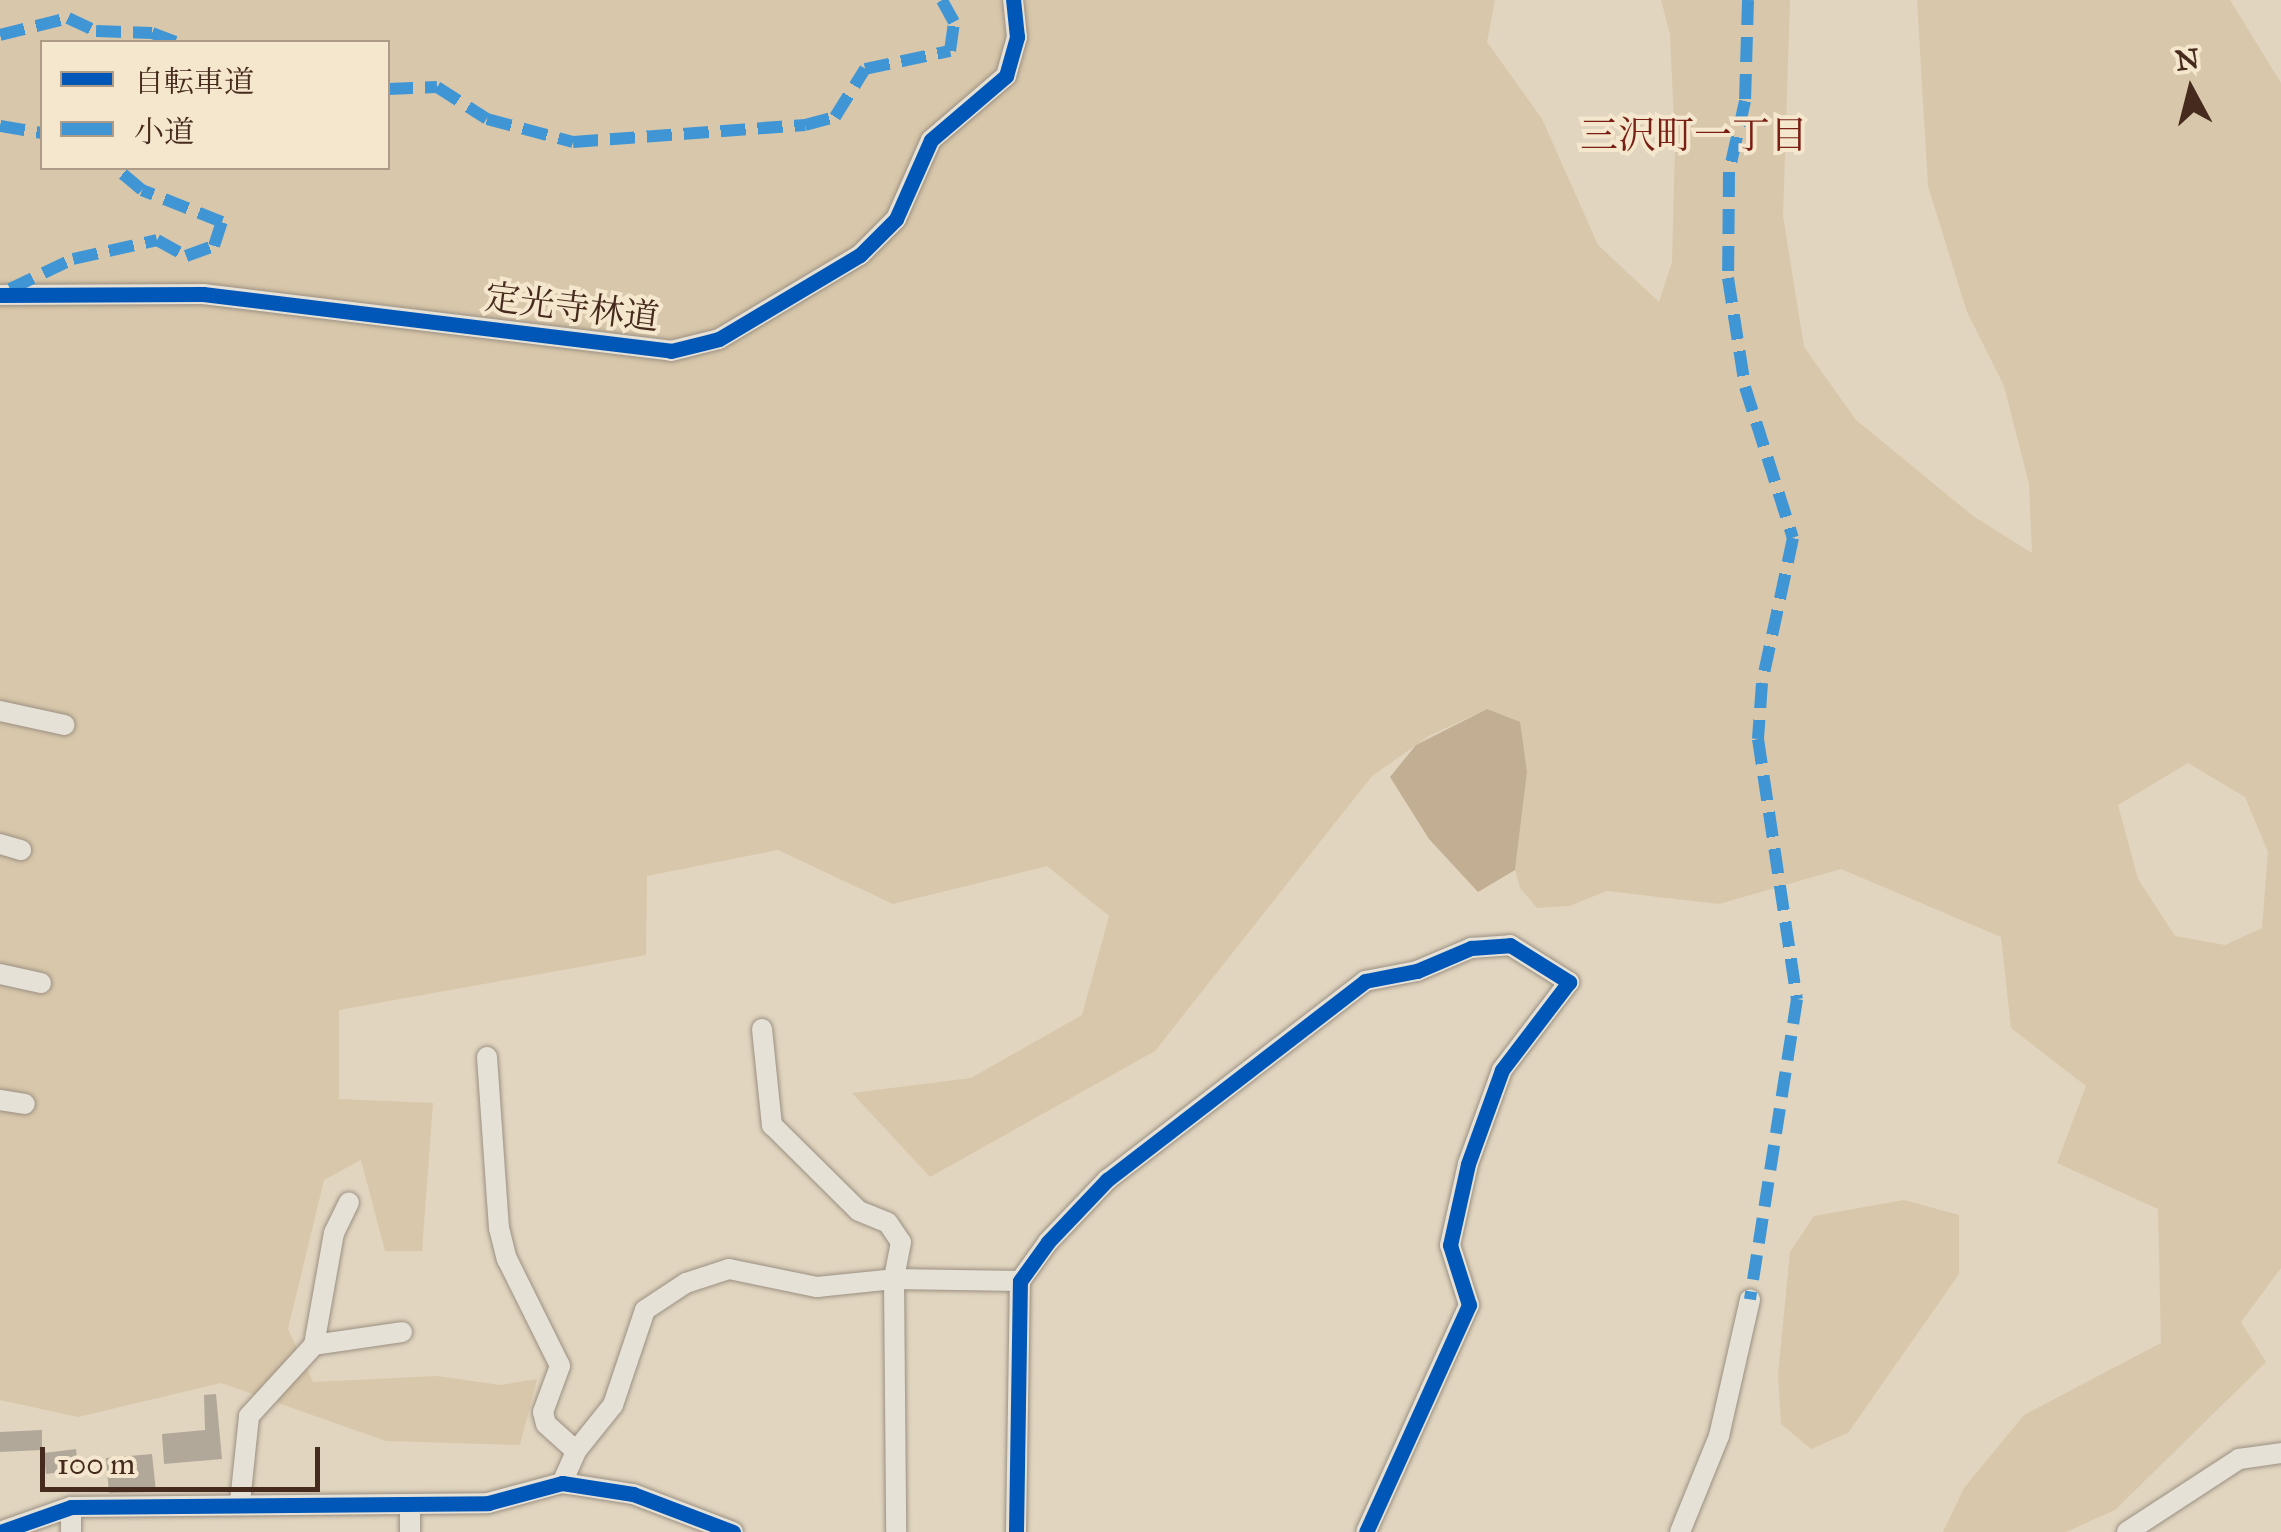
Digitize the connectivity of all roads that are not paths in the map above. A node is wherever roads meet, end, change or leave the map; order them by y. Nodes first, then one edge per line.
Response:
1 (1014, 0) edge
2 (0, 296) edge
3 (0, 711) edge
4 (65, 725) dead end
5 (0, 844) edge
6 (21, 850) dead end
7 (0, 974) edge
8 (40, 982) dead end
9 (762, 1029) dead end
10 (487, 1057) dead end
11 (0, 1100) edge
12 (25, 1104) dead end
13 (349, 1202) dead end
14 (894, 1279) junction
15 (1020, 1281) junction
16 (1750, 1299) dead end
17 (402, 1332) dead end
18 (314, 1346) junction
19 (576, 1451) junction
20 (2281, 1453) edge
21 (562, 1483) junction
22 (240, 1502) junction
23 (410, 1504) junction
24 (71, 1506) junction
25 (1, 1530) edge
26 (71, 1532) edge
27 (410, 1532) edge
28 (733, 1532) edge
29 (896, 1532) edge
30 (1016, 1532) edge
31 (1366, 1532) edge
32 (1680, 1532) edge
33 (2127, 1532) edge

1 - 2 street, 定光寺林道
3 - 4 street
5 - 6 street
7 - 8 street
9 - 14 street
10 - 19 street
11 - 12 street
13 - 18 street
14 - 15 street
14 - 19 street
14 - 29 street
15 - 30 street
15 - 31 street
16 - 32 street
17 - 18 street
18 - 22 street
19 - 21 street
20 - 33 street
21 - 23 street
21 - 28 street
22 - 23 street
22 - 24 street
23 - 27 street
24 - 25 street
24 - 26 street

